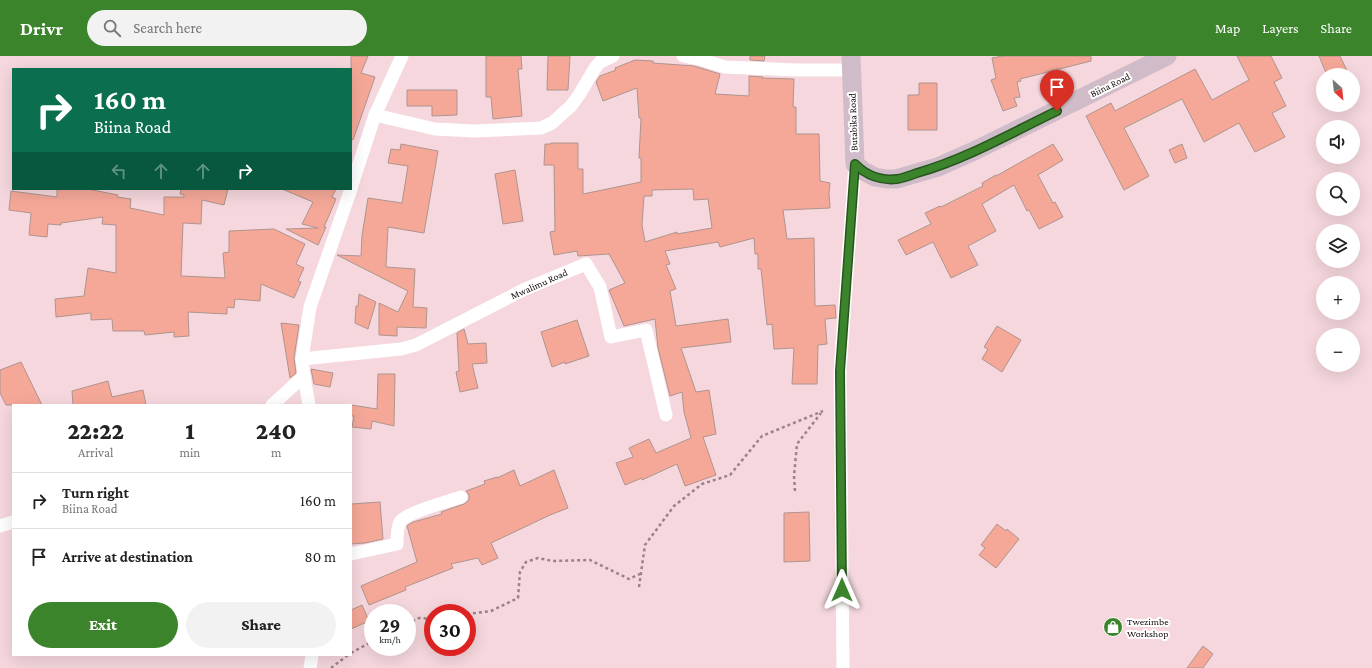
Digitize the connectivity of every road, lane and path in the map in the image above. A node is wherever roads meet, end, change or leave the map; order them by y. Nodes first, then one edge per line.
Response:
1 (402, 56) edge
2 (613, 56) edge
3 (683, 56) edge
4 (1167, 56) edge
5 (851, 63) edge
6 (375, 115) junction
7 (855, 164) junction
8 (352, 185) edge
9 (350, 190) edge
10 (302, 359) junction
11 (304, 376) junction
12 (273, 404) edge
13 (309, 404) edge
14 (826, 404) dead end
15 (823, 411) junction
16 (666, 415) dead end
17 (796, 491) dead end
18 (461, 497) dead end
19 (12, 522) edge
20 (0, 526) edge
21 (352, 554) edge
22 (641, 574) junction
23 (639, 587) dead end
24 (476, 612) edge
25 (364, 646) edge
26 (352, 652) edge
27 (312, 656) edge
28 (347, 656) edge
29 (310, 668) edge
30 (331, 668) edge
31 (843, 668) edge

1 - 6 street
2 - 6 street
3 - 5 street
4 - 7 main road, Biina Road
5 - 7 main road, Butabika Road
6 - 8 street
7 - 31 street, Butabika Road
9 - 10 street
10 - 11 street
10 - 16 street, Mwalimu Road
11 - 12 street
11 - 13 street
14 - 15 path
15 - 17 path
15 - 22 path
18 - 21 street
19 - 20 street
22 - 23 path
22 - 24 path
25 - 26 path
27 - 29 street
28 - 30 path

